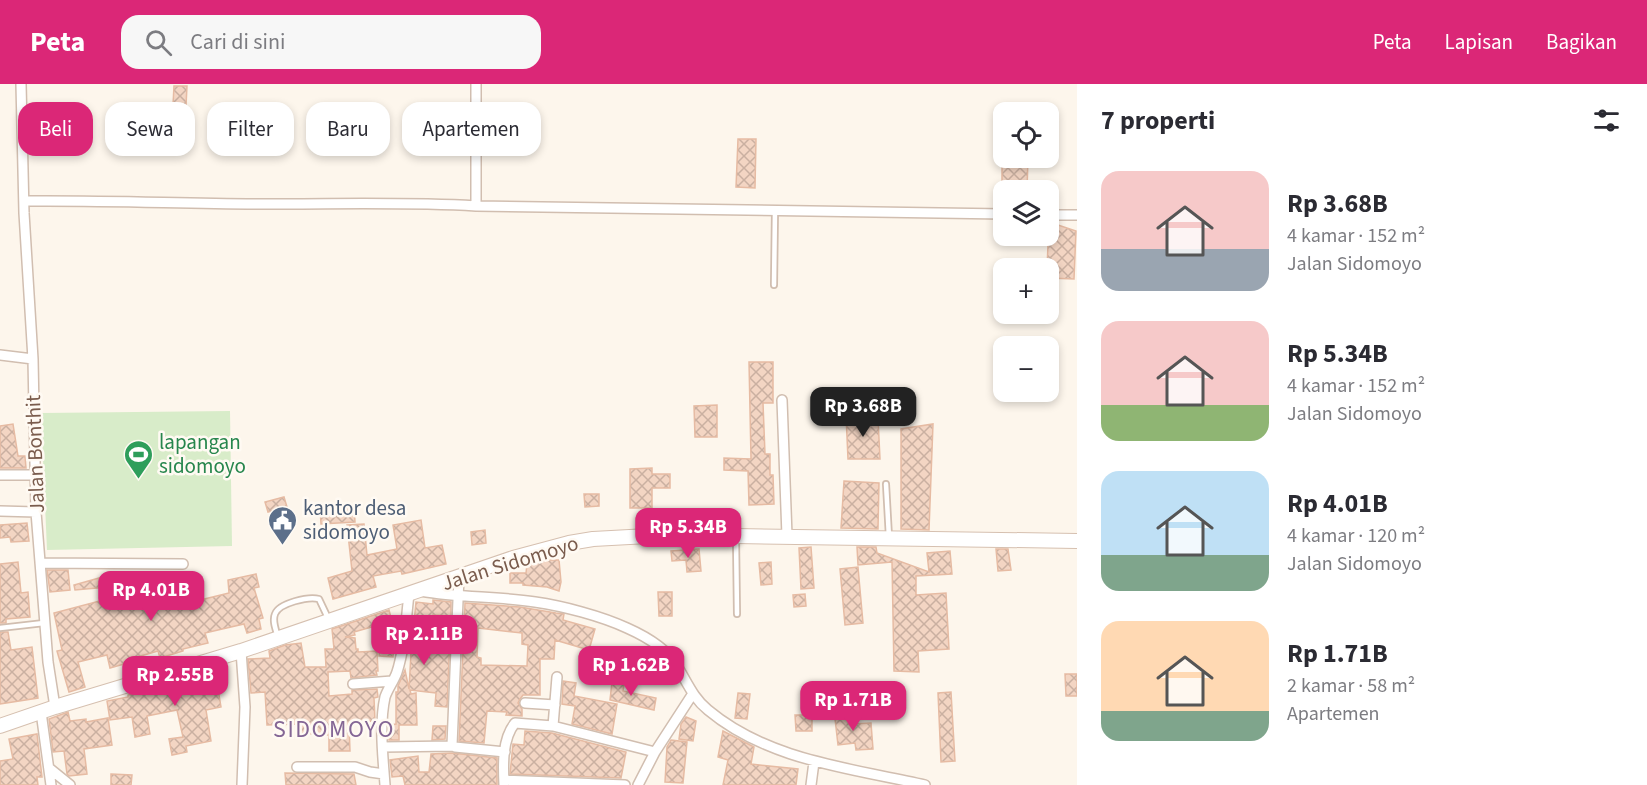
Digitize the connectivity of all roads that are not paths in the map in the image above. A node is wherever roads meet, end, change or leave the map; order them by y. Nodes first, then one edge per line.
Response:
1 (21, 84) edge
2 (476, 84) edge
3 (24, 201) junction
4 (476, 206) junction
5 (775, 210) junction
6 (993, 214) edge
7 (1059, 215) edge
8 (1077, 215) edge
9 (774, 285) dead end
10 (0, 355) edge
11 (33, 359) junction
12 (782, 400) dead end
13 (0, 475) edge
14 (36, 475) junction
15 (886, 484) dead end
16 (0, 511) edge
17 (36, 512) junction
18 (736, 536) junction
19 (787, 536) junction
20 (889, 537) junction
21 (1077, 541) edge
22 (40, 563) junction
23 (183, 564) dead end
24 (459, 576) junction
25 (414, 592) junction
26 (460, 596) junction
27 (737, 614) dead end
28 (329, 620) junction
29 (44, 623) junction
30 (0, 628) edge
31 (278, 638) junction
32 (241, 651) junction
33 (557, 677) dead end
34 (392, 681) junction
35 (353, 684) dead end
36 (692, 695) junction
37 (525, 703) dead end
38 (555, 705) junction
39 (55, 707) junction
40 (41, 712) junction
41 (0, 726) edge
42 (553, 726) junction
43 (453, 746) junction
44 (383, 747) junction
45 (505, 752) junction
46 (655, 752) junction
47 (814, 762) junction
48 (297, 767) dead end
49 (49, 768) junction
50 (384, 774) junction
51 (504, 783) edge
52 (51, 785) edge
53 (70, 785) edge
54 (242, 785) edge
55 (385, 785) edge
56 (625, 785) edge
57 (638, 785) edge
58 (811, 785) edge
59 (926, 785) edge

1 - 3 street, Jalan Bonthit
2 - 4 street
3 - 4 street
3 - 11 street, Jalan Bonthit
4 - 5 street
5 - 6 street
5 - 9 lane
7 - 8 street
10 - 11 street
11 - 14 street, Jalan Bonthit
12 - 19 street
13 - 14 street
14 - 17 street, Jalan Bonthit
15 - 20 lane
16 - 17 street
17 - 22 street, Jalan Bonthit
18 - 19 main road, Jalan Sidomoyo
18 - 24 main road, Jalan Sidomoyo
18 - 27 lane
19 - 20 main road, Jalan Sidomoyo
20 - 21 main road, Jalan Sidomoyo
22 - 23 street
22 - 29 street, Jalan Bonthit
24 - 25 main road, Jalan Sidomoyo
24 - 26 street
25 - 26 street
25 - 28 main road, Jalan Sidomoyo
25 - 34 street
26 - 36 street
26 - 43 street
28 - 31 main road, Jalan Sidomoyo
28 - 31 lane
29 - 30 lane
29 - 39 street, Jalan Bonthit
31 - 32 main road, Jalan Sidomoyo
32 - 39 main road, Jalan Sidomoyo
32 - 54 street
33 - 38 street
34 - 35 street
34 - 44 street
36 - 46 street
36 - 47 street
37 - 38 street
38 - 42 street
39 - 40 main road, Jalan Sidomoyo
40 - 41 main road, Jalan Sidomoyo
40 - 49 street
42 - 45 street
42 - 46 street
43 - 44 street
43 - 45 street
44 - 50 street
45 - 51 street
46 - 57 street
47 - 58 street
47 - 59 street
48 - 50 street
49 - 52 street
49 - 53 street
50 - 55 street
51 - 56 street

